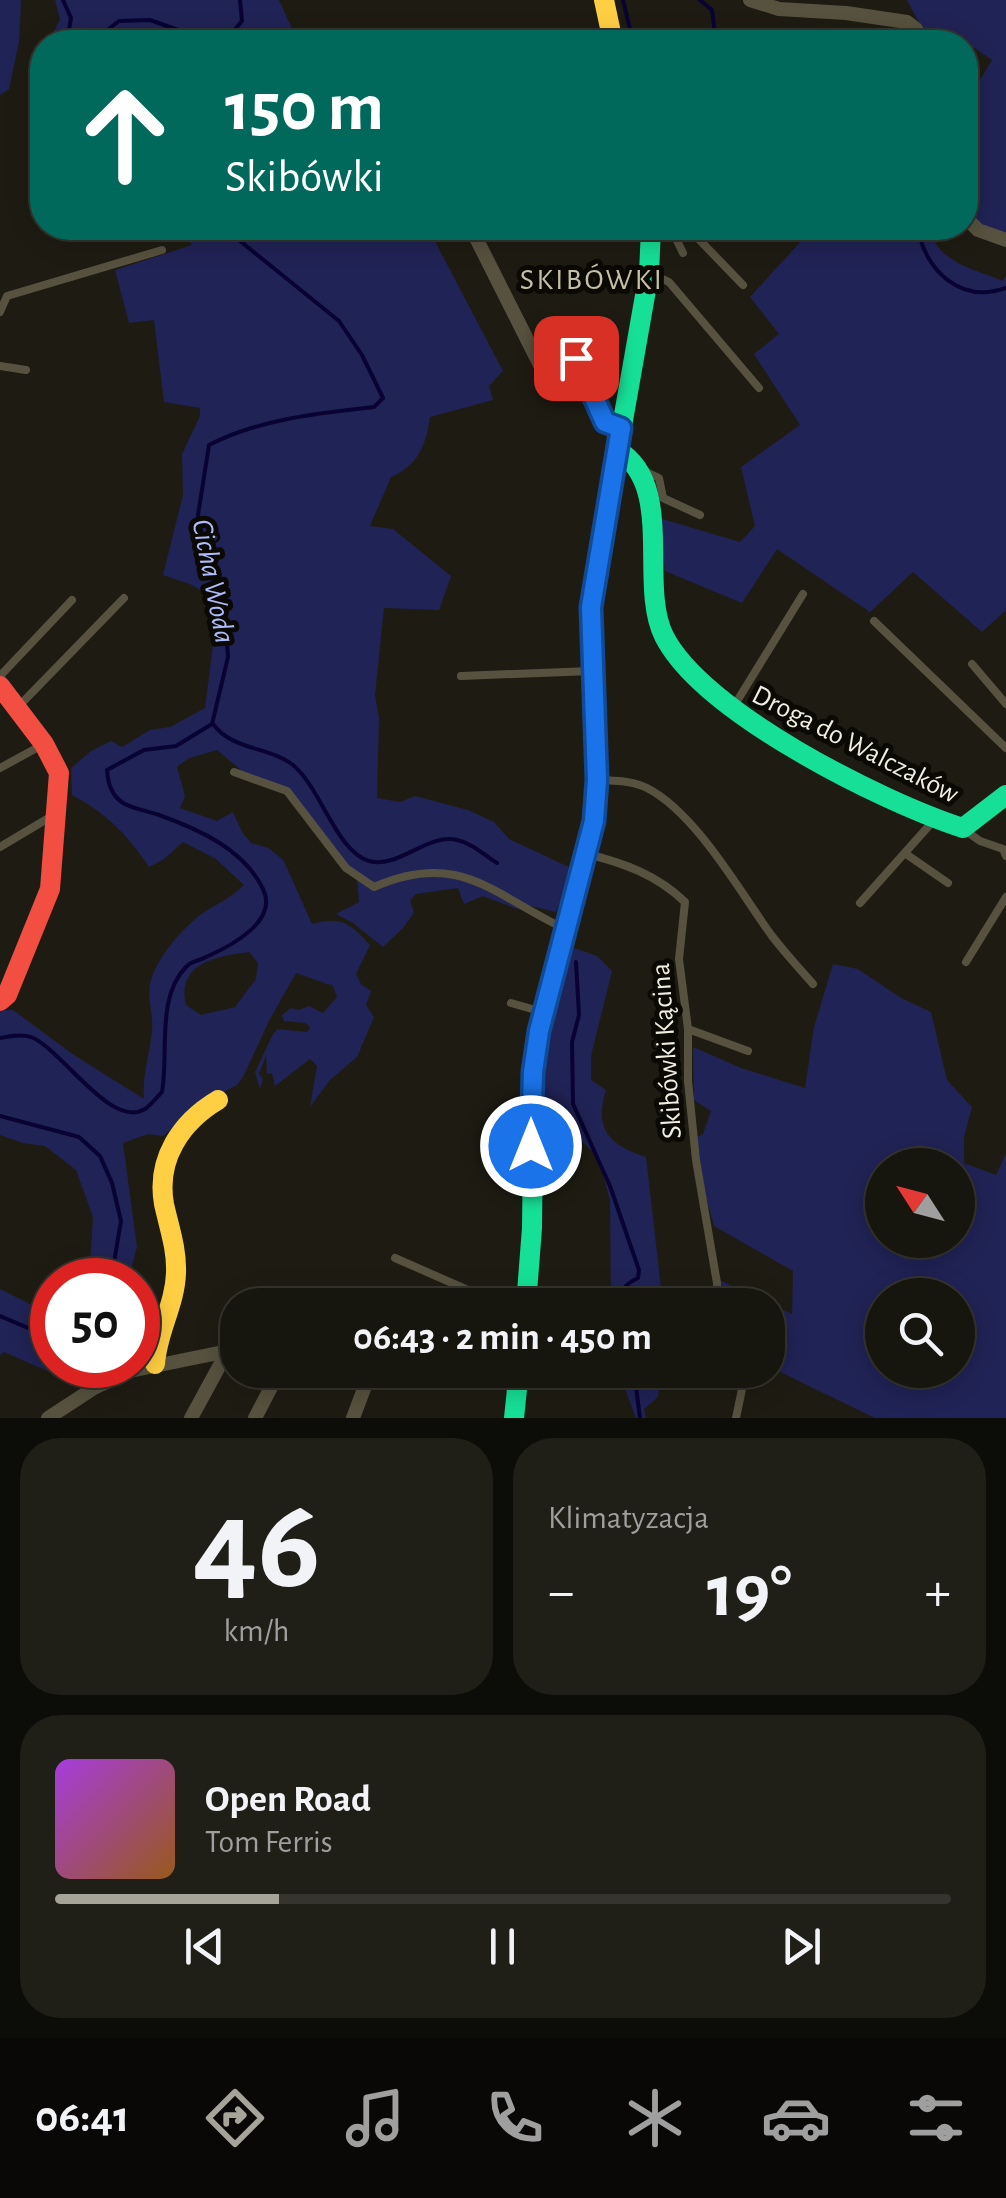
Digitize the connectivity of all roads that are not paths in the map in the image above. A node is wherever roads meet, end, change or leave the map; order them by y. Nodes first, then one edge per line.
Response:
1 (604, 0) edge
2 (750, 0) edge
3 (610, 30) edge
4 (917, 30) edge
5 (978, 230) edge
6 (477, 240) edge
7 (650, 240) edge
8 (677, 240) edge
9 (700, 240) edge
10 (1006, 240) edge
11 (162, 250) dead end
12 (683, 253) dead end
13 (649, 273) junction
14 (743, 285) dead end
15 (0, 312) edge
16 (0, 366) edge
17 (26, 370) dead end
18 (759, 388) dead end
19 (619, 439) junction
20 (639, 469) junction
21 (700, 516) dead end
22 (803, 594) dead end
23 (124, 598) dead end
24 (72, 600) dead end
25 (874, 621) dead end
26 (972, 664) dead end
27 (591, 670) junction
28 (0, 676) edge
29 (461, 676) dead end
30 (0, 686) edge
31 (1006, 704) edge
32 (16, 708) junction
33 (732, 710) junction
34 (44, 744) junction
35 (1006, 748) edge
36 (0, 768) edge
37 (234, 772) dead end
38 (597, 780) junction
39 (1006, 795) edge
40 (56, 814) junction
41 (934, 819) junction
42 (963, 828) junction
43 (0, 847) edge
44 (587, 854) junction
45 (906, 854) junction
46 (1006, 856) edge
47 (948, 883) dead end
48 (1006, 897) edge
49 (860, 903) dead end
50 (567, 929) junction
51 (966, 962) dead end
52 (812, 984) dead end
53 (0, 1001) edge
54 (511, 1003) dead end
55 (544, 1012) junction
56 (688, 1029) junction
57 (748, 1052) dead end
58 (218, 1100) dead end
59 (396, 1258) dead end
60 (464, 1288) edge
61 (527, 1288) edge
62 (717, 1288) edge
63 (160, 1329) edge
64 (220, 1352) edge
65 (160, 1363) edge
66 (220, 1370) edge
67 (96, 1388) edge
68 (271, 1388) edge
69 (365, 1388) edge
70 (517, 1388) edge
71 (742, 1388) edge
72 (48, 1418) edge
73 (191, 1418) edge
74 (255, 1418) edge
75 (353, 1418) edge
76 (514, 1418) edge
77 (736, 1418) edge

1 - 3 street
2 - 4 street
5 - 10 street
6 - 19 street
7 - 13 street
8 - 12 lane
9 - 14 lane
11 - 15 lane
13 - 18 lane
13 - 19 street
16 - 17 lane
19 - 20 street
19 - 27 street
20 - 21 lane
20 - 33 street, Droga do Walczaków
22 - 33 lane
23 - 32 lane
24 - 28 lane
25 - 35 lane
26 - 31 lane
27 - 29 lane
27 - 38 street
30 - 32 street
32 - 34 street
33 - 41 street, Droga do Walczaków
34 - 36 lane
34 - 40 street
37 - 50 lane
38 - 44 street
38 - 52 lane
39 - 42 street, Droga do Walczaków
40 - 43 lane
40 - 53 street
41 - 42 street, Droga do Walczaków
41 - 45 lane
42 - 46 lane
44 - 50 street
44 - 56 lane, Skibówki Kącina
45 - 47 lane
45 - 49 lane
48 - 51 lane
50 - 55 street
54 - 55 lane
55 - 61 street
56 - 57 lane
56 - 62 lane, Skibówki Kącina
58 - 63 street
59 - 60 lane
64 - 65 street
66 - 73 street
67 - 72 street
68 - 74 street
69 - 75 street
70 - 76 street
71 - 77 lane

